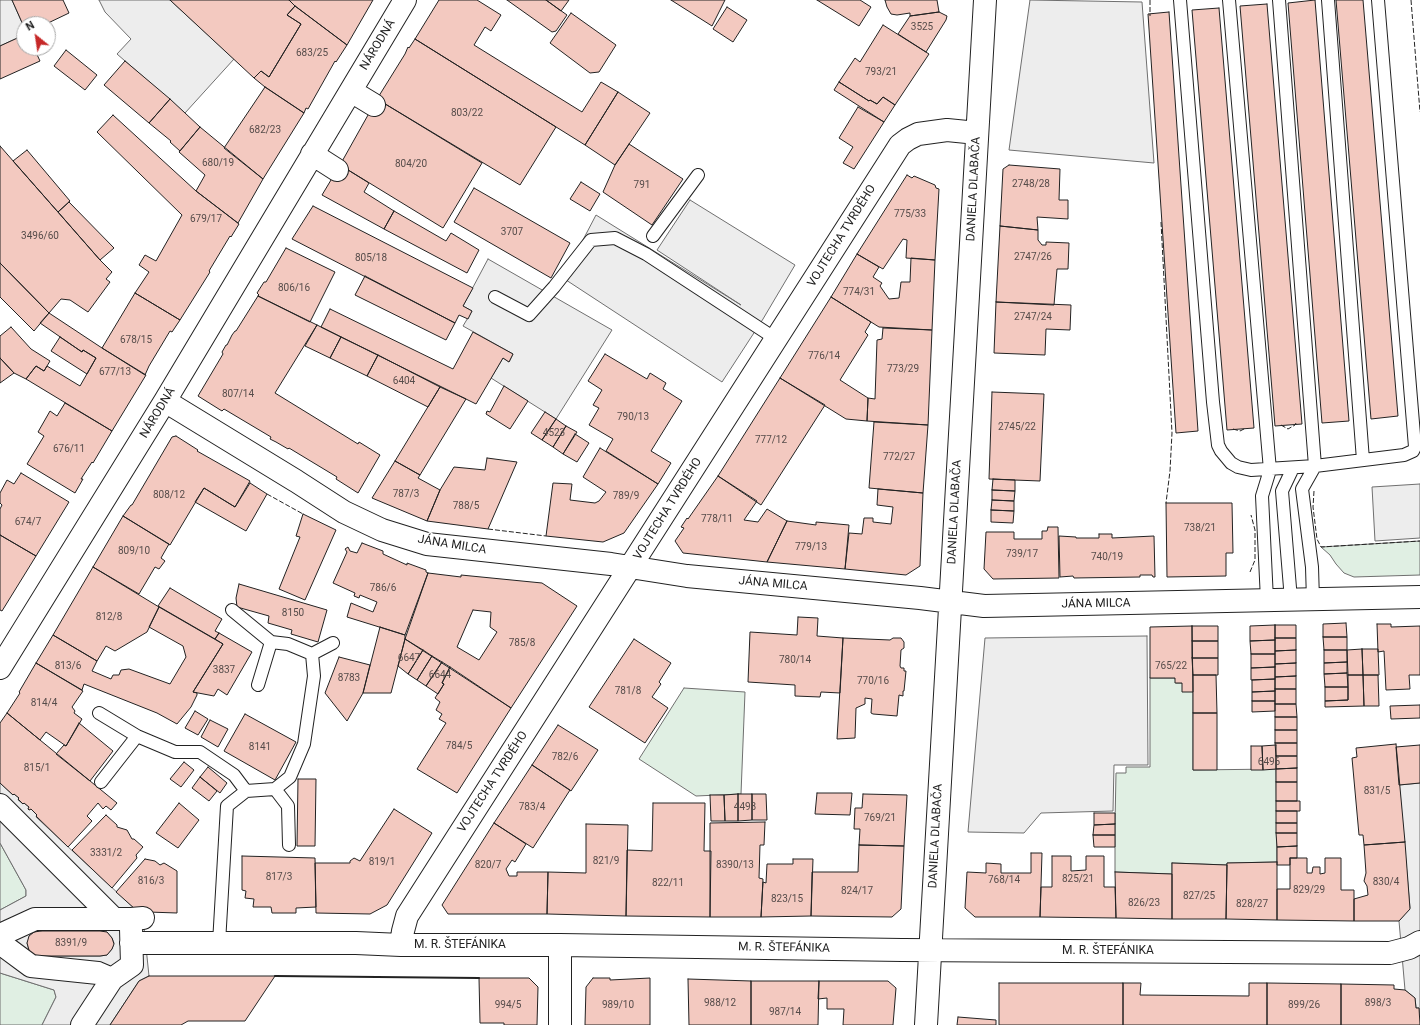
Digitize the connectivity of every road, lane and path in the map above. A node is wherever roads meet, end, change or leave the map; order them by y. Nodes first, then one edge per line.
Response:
1 (405, 0) edge
2 (985, 0) edge
3 (1180, 0) edge
4 (1229, 0) edge
5 (1279, 0) edge
6 (1328, 0) edge
7 (1378, 0) edge
8 (351, 91) junction
9 (374, 105) dead end
10 (977, 133) junction
11 (312, 154) junction
12 (337, 170) dead end
13 (698, 176) dead end
14 (653, 236) dead end
15 (495, 297) dead end
16 (776, 339) junction
17 (165, 401) junction
18 (1363, 460) junction
19 (1315, 466) junction
20 (1293, 468) junction
21 (1270, 470) junction
22 (631, 568) junction
23 (1420, 597) edge
24 (1267, 600) junction
25 (1291, 600) junction
26 (1313, 600) junction
27 (950, 602) junction
28 (232, 610) dead end
29 (271, 642) junction
30 (333, 643) dead end
31 (312, 654) junction
32 (0, 668) edge
33 (258, 685) dead end
34 (99, 713) dead end
35 (137, 736) junction
36 (101, 782) dead end
37 (275, 789) junction
38 (246, 791) junction
39 (0, 805) edge
40 (289, 845) dead end
41 (129, 918) junction
42 (0, 935) edge
43 (1420, 942) edge
44 (0, 943) edge
45 (138, 943) junction
46 (219, 943) junction
47 (401, 945) junction
48 (560, 945) junction
49 (930, 950) junction
50 (112, 979) junction
51 (82, 1025) edge
52 (560, 1025) edge
53 (926, 1025) edge

1 - 8 street, NÁRODNÁ
2 - 10 street, DANIELA DLABAČA
3 - 21 lane
4 - 21 lane
5 - 19 lane
6 - 18 lane
7 - 18 lane
8 - 9 street
8 - 11 street, NÁRODNÁ
10 - 16 street, VOJTECHA TVRDÉHO
10 - 27 street, DANIELA DLABAČA
11 - 12 street
11 - 17 street, NÁRODNÁ
13 - 14 lane
15 - 16 lane
16 - 22 street, VOJTECHA TVRDÉHO
17 - 22 street, JÁNA MILCA
17 - 32 street, NÁRODNÁ
18 - 19 lane
19 - 20 lane
19 - 26 lane
20 - 21 lane
20 - 25 lane
21 - 24 lane
22 - 27 street, JÁNA MILCA
22 - 47 street, VOJTECHA TVRDÉHO
23 - 26 street, JÁNA MILCA
24 - 25 street, JÁNA MILCA
24 - 27 street, JÁNA MILCA
25 - 26 street, JÁNA MILCA
27 - 49 street, DANIELA DLABAČA
28 - 29 lane
29 - 31 lane
29 - 33 lane
30 - 31 lane
31 - 37 lane
34 - 35 lane
35 - 36 lane
35 - 38 lane
37 - 38 lane
37 - 40 lane
38 - 46 lane
39 - 41 street
41 - 42 street
41 - 45 street
43 - 49 street, M. R. ŠTEFÁNIKA
44 - 50 street
45 - 46 street, M. R. ŠTEFÁNIKA
45 - 50 street
46 - 47 street, M. R. ŠTEFÁNIKA
47 - 48 street, M. R. ŠTEFÁNIKA
48 - 49 street, M. R. ŠTEFÁNIKA
48 - 52 street
49 - 53 street, DANIELA DLABAČA
50 - 51 street

